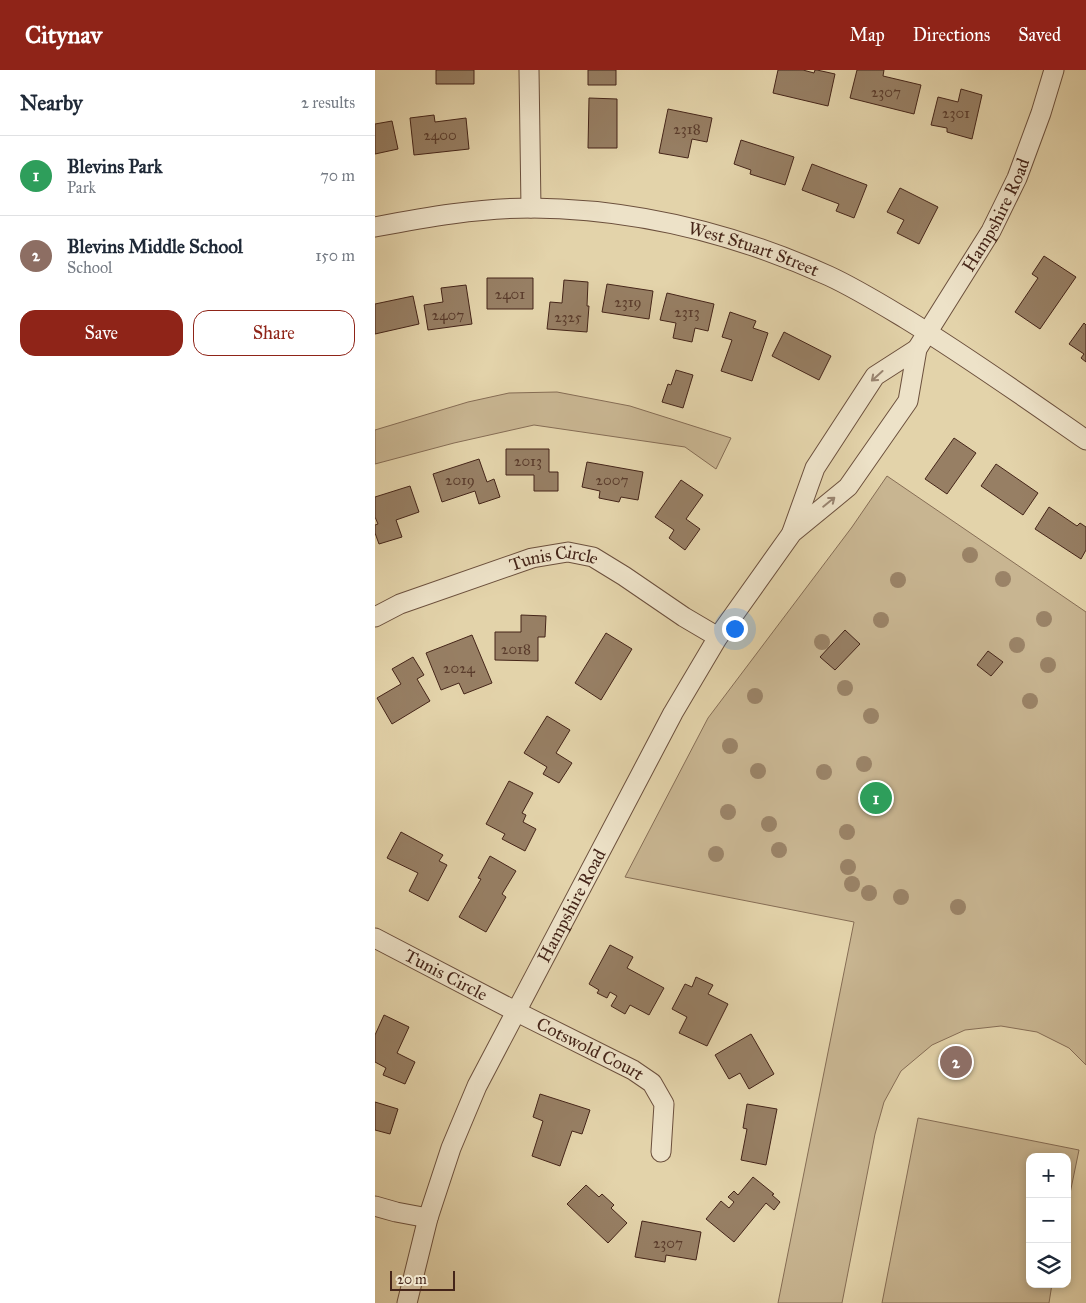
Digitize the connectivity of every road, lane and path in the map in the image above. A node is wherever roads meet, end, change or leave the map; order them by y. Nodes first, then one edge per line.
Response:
1 (529, 70) edge
2 (1054, 70) edge
3 (531, 208) junction
4 (375, 227) edge
5 (928, 333) junction
6 (917, 349) junction
7 (1086, 440) edge
8 (792, 533) junction
9 (375, 617) edge
10 (718, 637) junction
11 (375, 938) edge
12 (517, 1012) junction
13 (661, 1152) dead end
14 (375, 1206) edge
15 (428, 1218) junction
16 (407, 1303) edge

1 - 3 street
2 - 5 street, Hampshire Road
3 - 4 street, West Stuart Street
3 - 5 street, West Stuart Street
5 - 6 street, Hampshire Road
5 - 7 street, West Stuart Street
6 -> 8 street, Hampshire Road
8 -> 6 street, Hampshire Road
8 - 10 street, Hampshire Road
9 - 10 street, Tunis Circle
10 - 12 street, Hampshire Road
11 - 12 street, Tunis Circle
12 - 13 street, Cotswold Court
12 - 15 street, Hampshire Road
14 - 15 street
15 - 16 street, Hampshire Road

